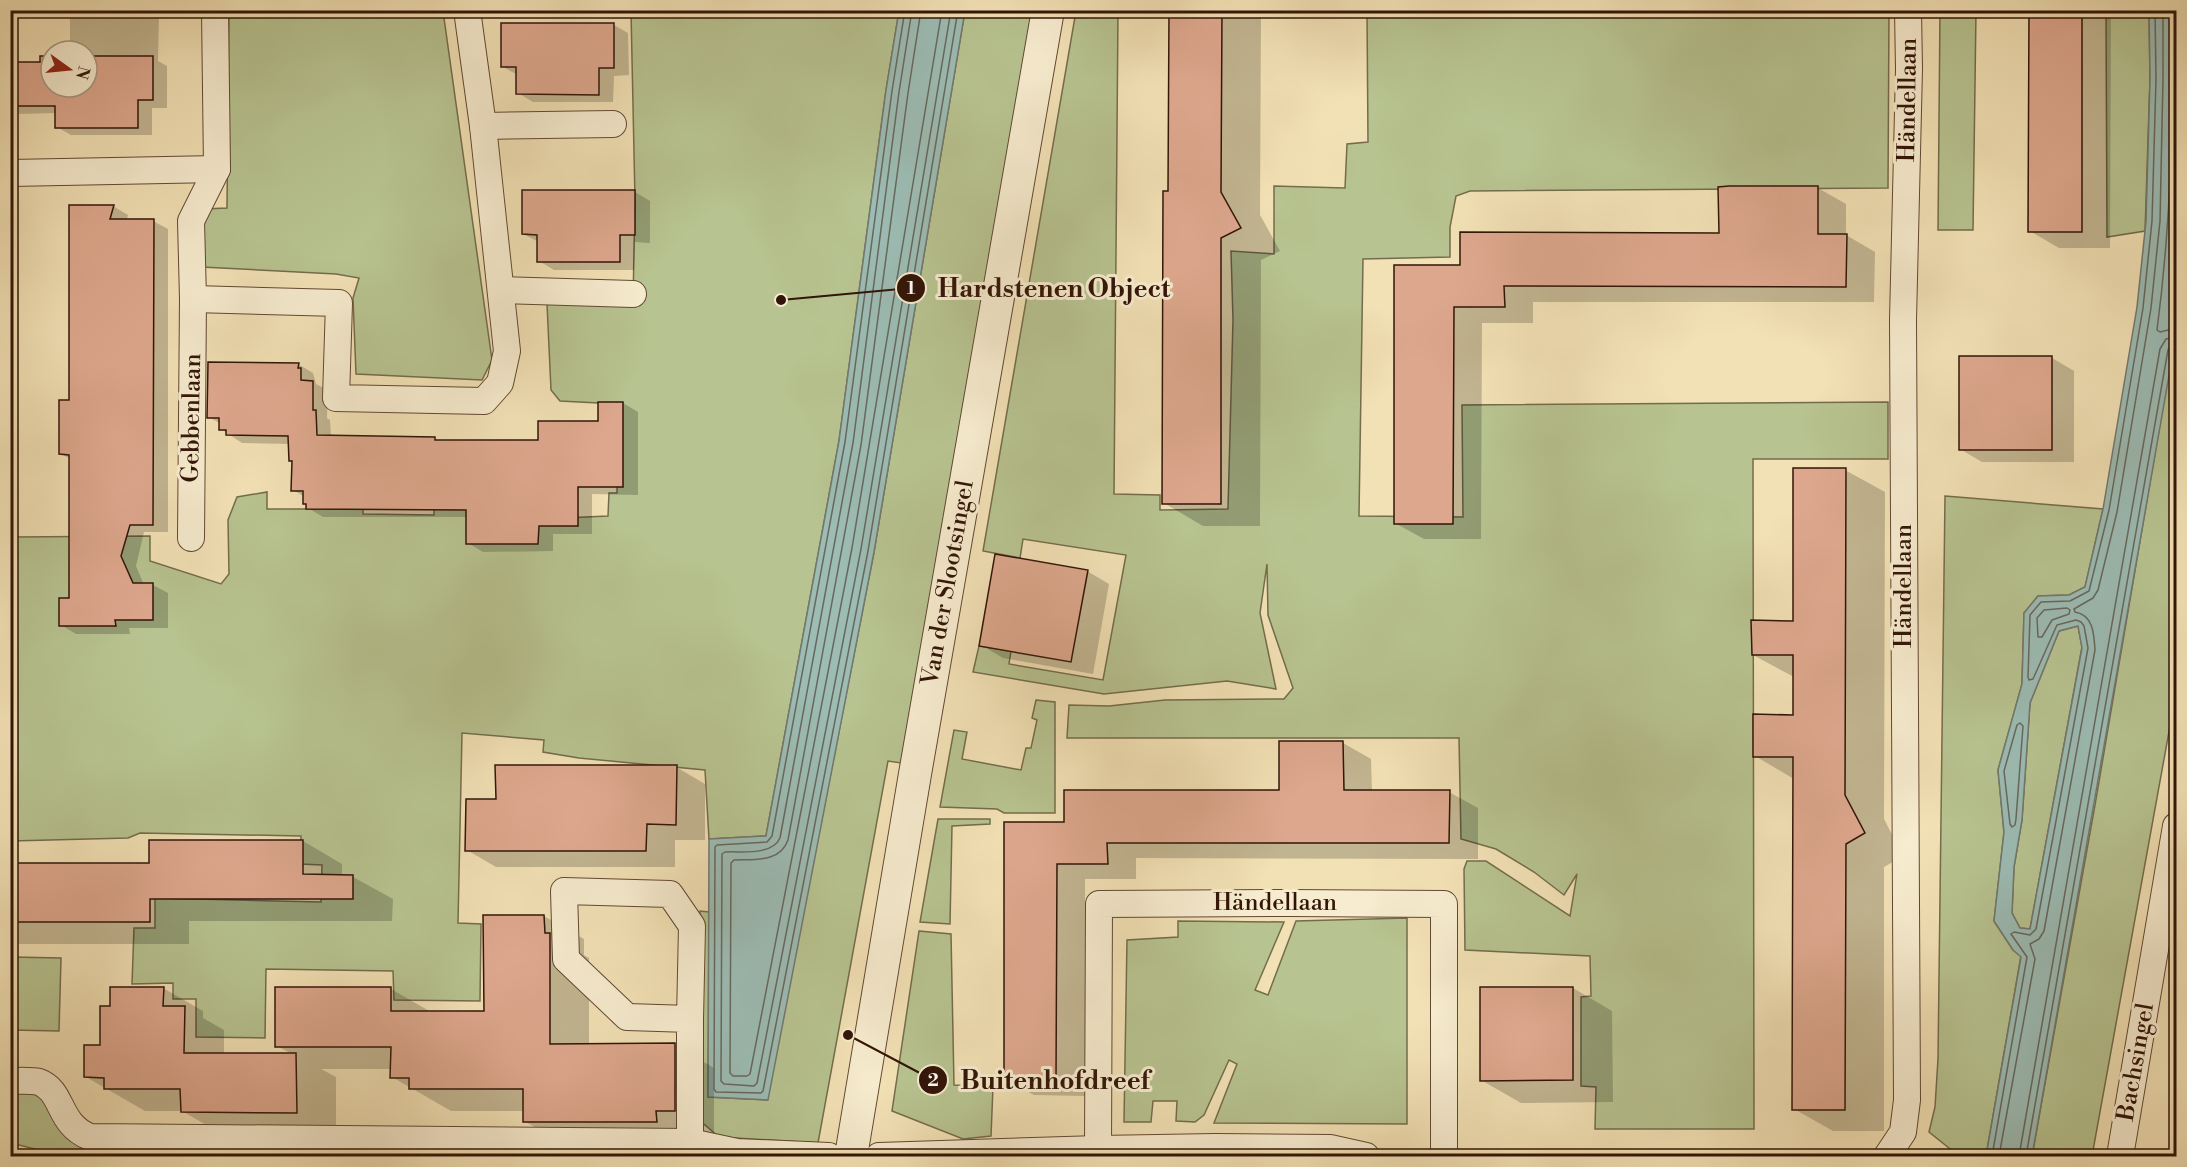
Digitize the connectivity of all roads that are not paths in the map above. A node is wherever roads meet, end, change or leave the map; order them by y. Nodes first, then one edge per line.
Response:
1 (215, 10) edge
2 (467, 10) edge
3 (1048, 10) edge
4 (1908, 10) edge
5 (613, 124) dead end
6 (483, 126) junction
7 (217, 169) junction
8 (10, 173) edge
9 (501, 290) junction
10 (633, 294) dead end
11 (194, 299) junction
12 (191, 538) dead end
13 (2176, 826) edge
14 (690, 1019) junction
15 (10, 1081) edge
16 (690, 1142) junction
17 (1098, 1149) junction
18 (829, 1156) edge
19 (851, 1156) edge
20 (879, 1156) edge
21 (1366, 1156) edge
22 (1444, 1156) edge
23 (1887, 1156) edge
24 (2120, 1156) edge

1 - 7 street, Gebbenlaan
2 - 6 street
3 - 19 street, Van der Slootsingel
4 - 23 street, Händellaan
5 - 6 street
6 - 9 street
7 - 8 street
7 - 11 street, Gebbenlaan
9 - 10 street
9 - 11 street
11 - 12 street, Gebbenlaan
13 - 24 street, Bachsingel
14 - 14 street
14 - 16 street
15 - 16 street
16 - 18 street
17 - 20 street
17 - 21 street
17 - 22 street, Händellaan

